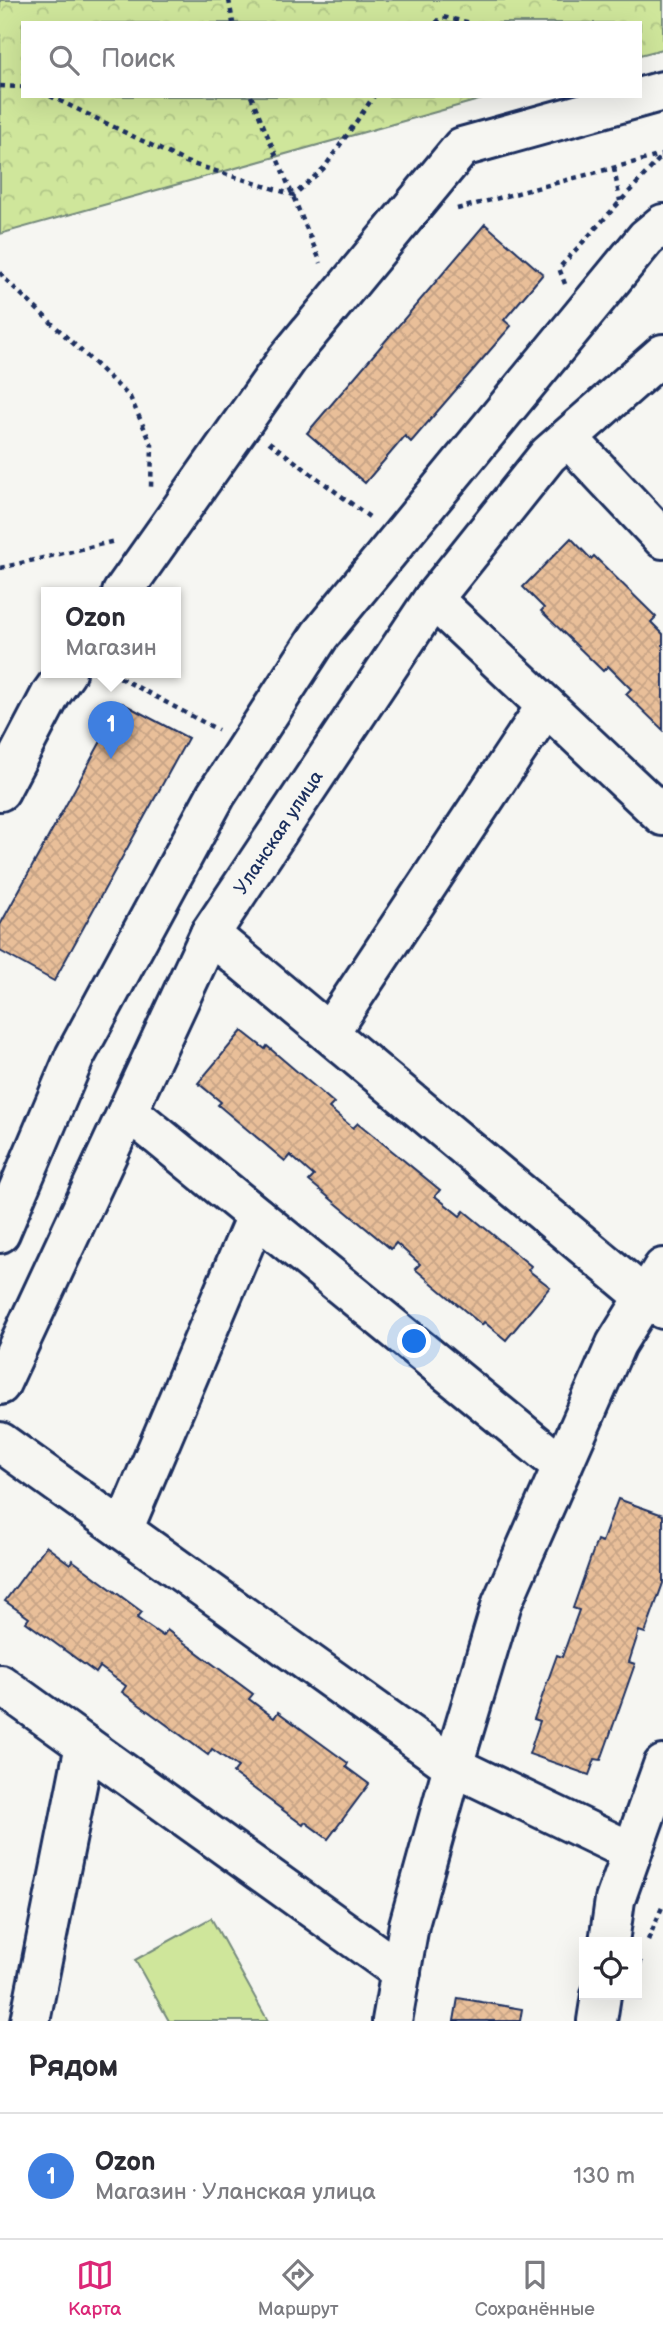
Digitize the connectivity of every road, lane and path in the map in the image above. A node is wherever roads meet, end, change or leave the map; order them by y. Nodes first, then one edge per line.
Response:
1 (229, 0) edge
2 (233, 21) edge
3 (438, 21) edge
4 (462, 21) edge
5 (0, 86) edge
6 (21, 87) edge
7 (663, 91) edge
8 (642, 97) edge
9 (54, 98) edge
10 (252, 98) edge
11 (373, 98) edge
12 (638, 98) edge
13 (663, 155) edge
14 (614, 168) junction
15 (294, 195) junction
16 (620, 202) dead end
17 (450, 211) dead end
18 (663, 225) edge
19 (0, 272) edge
20 (336, 301) junction
21 (663, 354) edge
22 (568, 438) junction
23 (265, 440) dead end
24 (151, 500) dead end
25 (121, 539) dead end
26 (663, 539) edge
27 (398, 540) junction
28 (0, 568) edge
29 (126, 587) edge
30 (433, 599) junction
31 (62, 678) edge
32 (120, 678) edge
33 (546, 706) junction
34 (247, 746) junction
35 (0, 791) edge
36 (663, 816) edge
37 (210, 934) junction
38 (329, 1033) junction
39 (128, 1111) junction
40 (256, 1216) junction
41 (0, 1233) edge
42 (657, 1291) edge
43 (0, 1385) edge
44 (0, 1442) edge
45 (562, 1466) junction
46 (123, 1530) junction
47 (0, 1684) edge
48 (85, 1745) junction
49 (663, 1765) edge
50 (453, 1766) junction
51 (632, 1852) junction
52 (610, 1937) edge
53 (401, 1972) junction
54 (600, 2000) edge
55 (30, 2021) edge
56 (392, 2021) edge
57 (597, 2021) edge

1 - 2 path
3 - 4 path
5 - 6 path
7 - 8 street
9 - 15 path
10 - 15 path
11 - 15 path
12 - 20 street
13 - 14 path
14 - 16 path
14 - 17 path
15 - 20 path
18 - 27 street
19 - 24 path
20 - 29 street
21 - 22 street, Уланская улица
22 - 26 street
22 - 30 street, Уланская улица
23 - 27 path
25 - 28 path
27 - 34 street
30 - 33 street
30 - 37 street, Уланская улица
31 - 35 street
32 - 34 path
33 - 36 street
33 - 38 street
34 - 41 street
37 - 38 street
37 - 39 street, Уланская улица
38 - 42 street
39 - 40 street
39 - 43 street, Уланская улица
40 - 45 street
40 - 46 street
42 - 45 street
44 - 46 street
45 - 50 street
46 - 50 street
47 - 48 street
48 - 53 street
48 - 55 street
49 - 51 street
50 - 51 street
50 - 53 street
51 - 52 street
53 - 56 street
54 - 57 street

